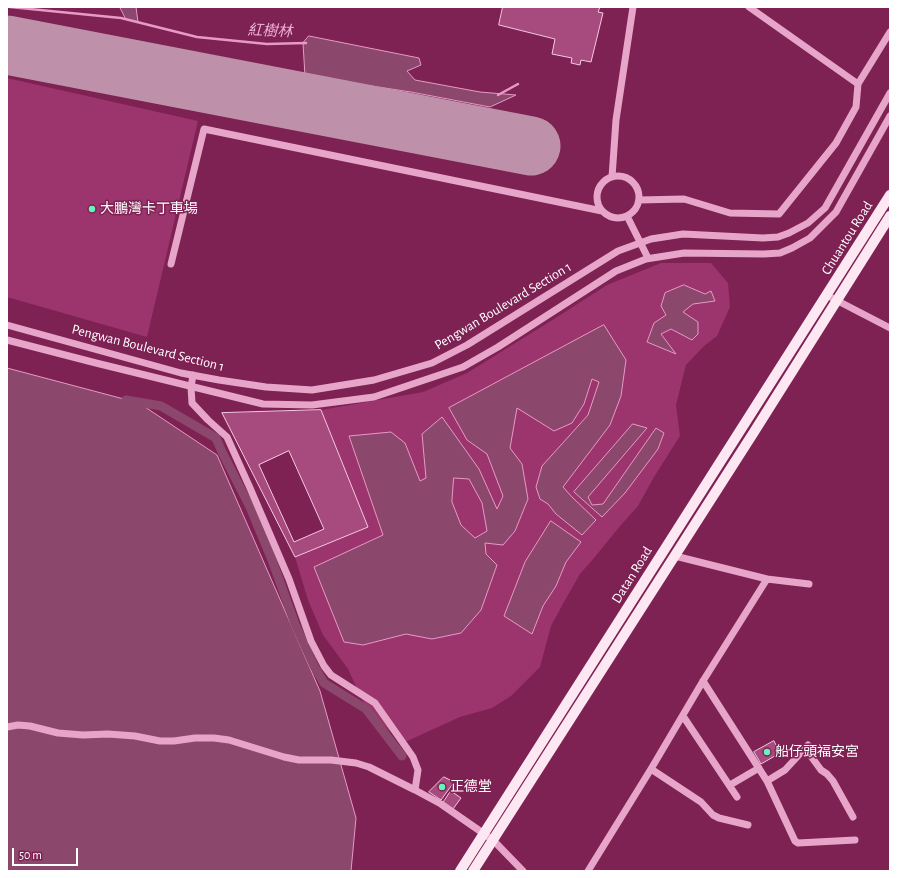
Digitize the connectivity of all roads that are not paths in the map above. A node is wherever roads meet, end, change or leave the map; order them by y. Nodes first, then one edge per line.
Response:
1 (633, 7) edge
2 (749, 7) edge
3 (890, 32) edge
4 (858, 84) junction
5 (890, 93) edge
6 (890, 116) edge
7 (612, 177) junction
8 (890, 195) edge
9 (639, 200) junction
10 (602, 211) junction
11 (627, 216) junction
12 (890, 216) edge
13 (640, 243) junction
14 (648, 258) junction
15 (171, 264) dead end
16 (827, 295) junction
17 (836, 300) junction
18 (7, 326) edge
19 (890, 328) edge
20 (7, 340) edge
21 (193, 375) junction
22 (191, 387) junction
23 (675, 556) junction
24 (767, 578) junction
25 (809, 584) dead end
26 (703, 681) junction
27 (683, 716) junction
28 (7, 727) edge
29 (759, 768) junction
30 (651, 769) junction
31 (767, 781) junction
32 (730, 785) junction
33 (415, 790) junction
34 (737, 797) dead end
35 (853, 818) dead end
36 (748, 825) dead end
37 (483, 834) junction
38 (493, 840) junction
39 (855, 840) dead end
40 (460, 871) edge
41 (473, 871) edge
42 (523, 871) edge
43 (588, 871) edge

1 - 7 street
2 - 4 street
3 - 4 street
4 - 9 street
5 - 13 street, Pengwan Boulevard Section 1
6 - 14 street, Pengwan Boulevard Section 1
7 - 9 street
7 - 10 street
8 - 16 main road, Chuantou Road
9 - 11 street
10 - 11 street
10 - 15 street
11 - 13 street
12 - 17 main road, Chuantou Road
13 - 14 street
13 - 21 street, Pengwan Boulevard Section 1
14 - 22 street, Pengwan Boulevard Section 1
16 - 17 street
16 - 37 main road, Datan Road
17 - 19 street
17 - 23 main road, Datan Road
18 - 21 street, Pengwan Boulevard Section 1
20 - 22 street, Pengwan Boulevard Section 1
21 - 22 street
22 - 33 street
23 - 24 street
23 - 38 main road, Datan Road
24 - 25 street
24 - 26 street
26 - 27 street
26 - 29 street
27 - 30 street
27 - 32 street
28 - 33 street
29 - 31 street
29 - 32 street
30 - 36 street
30 - 43 street
31 - 35 street
31 - 39 street
32 - 34 street
33 - 37 street
37 - 38 street
37 - 40 main road, Datan Road
38 - 41 main road, Datan Road
38 - 42 street

